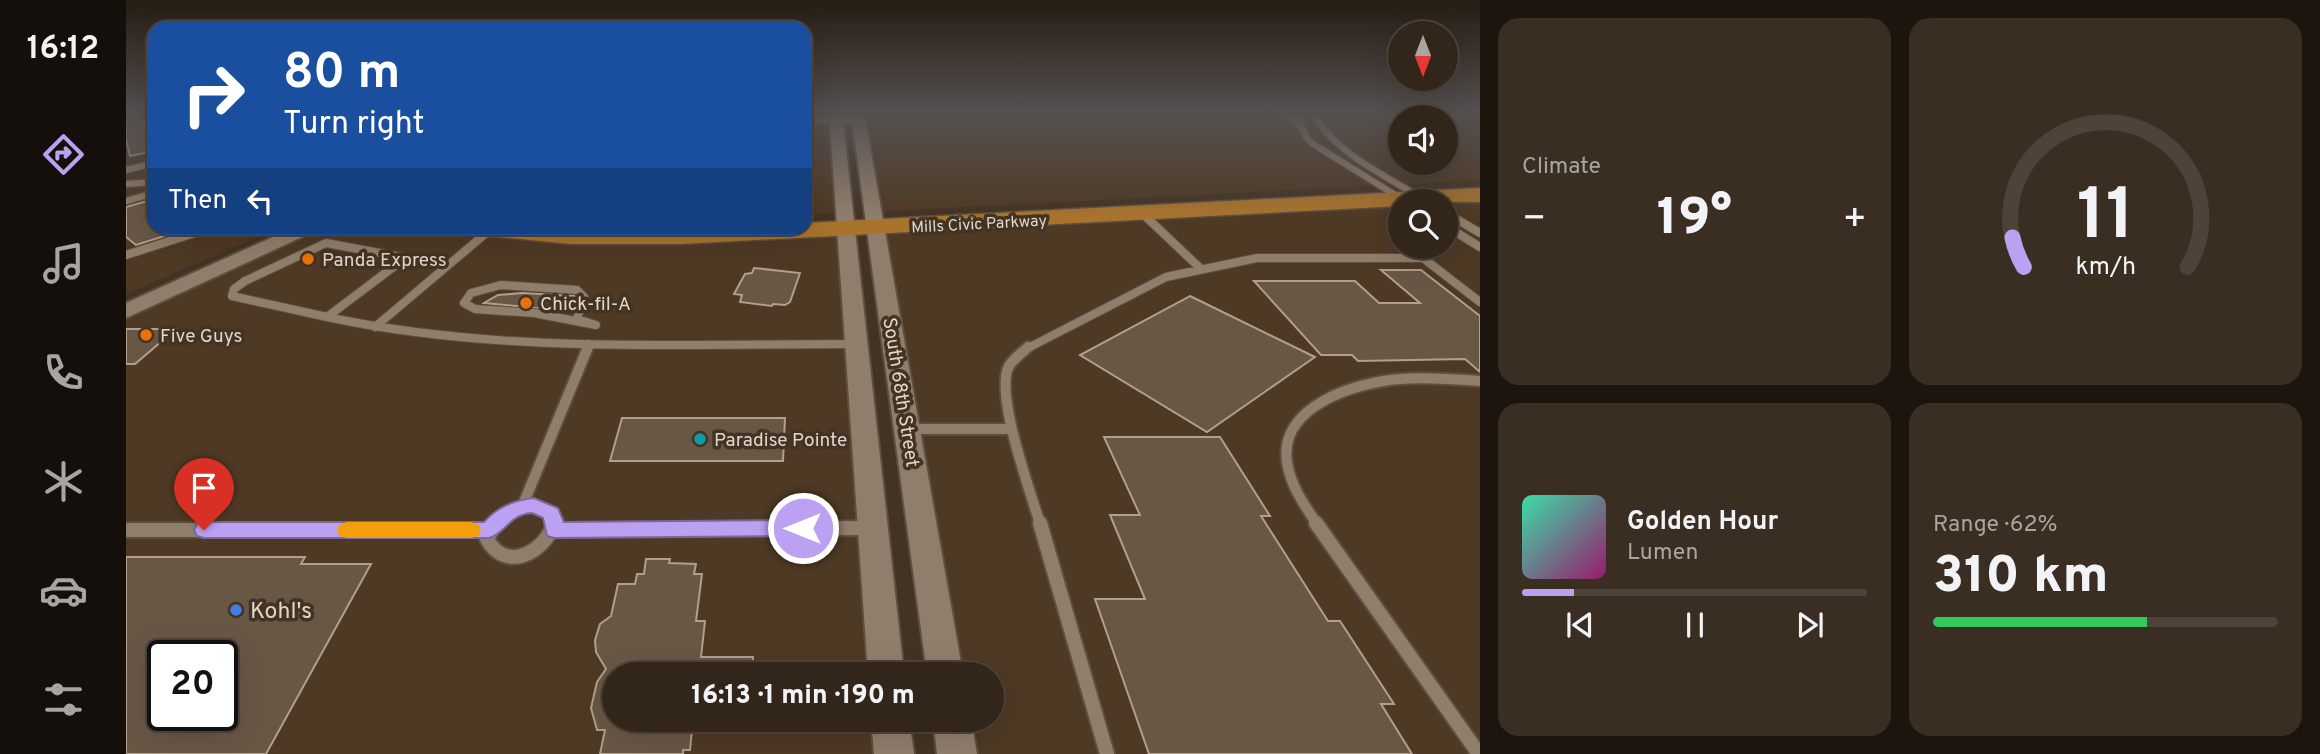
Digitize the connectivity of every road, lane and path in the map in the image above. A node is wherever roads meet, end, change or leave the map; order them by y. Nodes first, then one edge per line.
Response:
1 (838, 147) edge
2 (862, 147) edge
3 (1318, 147) edge
4 (1339, 147) edge
5 (147, 158) edge
6 (126, 163) edge
7 (147, 165) edge
8 (126, 170) edge
9 (1480, 180) edge
10 (147, 182) edge
11 (126, 184) edge
12 (1393, 189) edge
13 (1396, 189) edge
14 (1434, 189) edge
15 (147, 195) edge
16 (1458, 195) edge
17 (1480, 195) edge
18 (1388, 196) edge
19 (1388, 196) edge
20 (126, 201) edge
21 (1143, 214) junction
22 (812, 216) edge
23 (875, 220) junction
24 (1458, 220) edge
25 (844, 221) junction
26 (812, 224) edge
27 (1458, 233) edge
28 (1480, 233) edge
29 (188, 235) edge
30 (259, 235) edge
31 (292, 235) edge
32 (477, 235) edge
33 (551, 235) edge
34 (669, 235) edge
35 (1480, 247) edge
36 (126, 255) edge
37 (1200, 268) junction
38 (126, 294) edge
39 (1480, 302) edge
40 (126, 311) edge
41 (326, 317) junction
42 (596, 325) joint
43 (375, 327) junction
44 (589, 344) junction
45 (857, 344) junction
46 (1480, 381) edge
47 (908, 429) junction
48 (1011, 429) junction
49 (522, 506) junction
50 (873, 528) junction
51 (126, 530) edge
52 (489, 530) junction
53 (554, 530) junction
54 (885, 662) edge
55 (943, 662) edge
56 (892, 732) edge
57 (954, 732) edge
58 (894, 754) edge
59 (957, 754) edge
60 (1107, 754) edge
61 (1479, 754) edge

1 - 25 street, South 68th Street
2 - 23 street, South 68th Street
3 - 12 lane
4 - 13 lane
5 - 6 lane
7 - 8 lane
9 - 14 main road, Mills Civic Parkway
10 - 11 lane
15 - 20 lane
16 - 17 main road, Mills Civic Parkway
18 - 21 main road, Mills Civic Parkway
19 - 23 main road, Mills Civic Parkway
21 - 23 main road, Mills Civic Parkway
21 - 37 lane
22 - 25 main road, Mills Civic Parkway
23 - 25 main road, Mills Civic Parkway
23 - 47 street, South 68th Street
24 - 28 lane
25 - 26 main road, Mills Civic Parkway
25 - 45 street, South 68th Street
27 - 35 lane
29 - 36 lane
30 - 38 street
31 - 40 street
32 - 43 lane
33 - 34 main road, Mills Civic Parkway
37 - 39 lane
37 - 48 lane
41 - 41 lane
41 - 43 lane
42 - 42 lane
43 - 44 lane
44 - 45 lane
44 - 49 lane
45 - 50 street, South 68th Street
46 - 61 lane
47 - 48 lane
47 - 55 street, South 68th Street
48 - 60 lane
49 - 52 lane
49 - 53 lane
50 - 53 lane
50 - 54 street, South 68th Street
51 - 52 lane
52 - 53 lane
56 - 58 street
57 - 59 street

